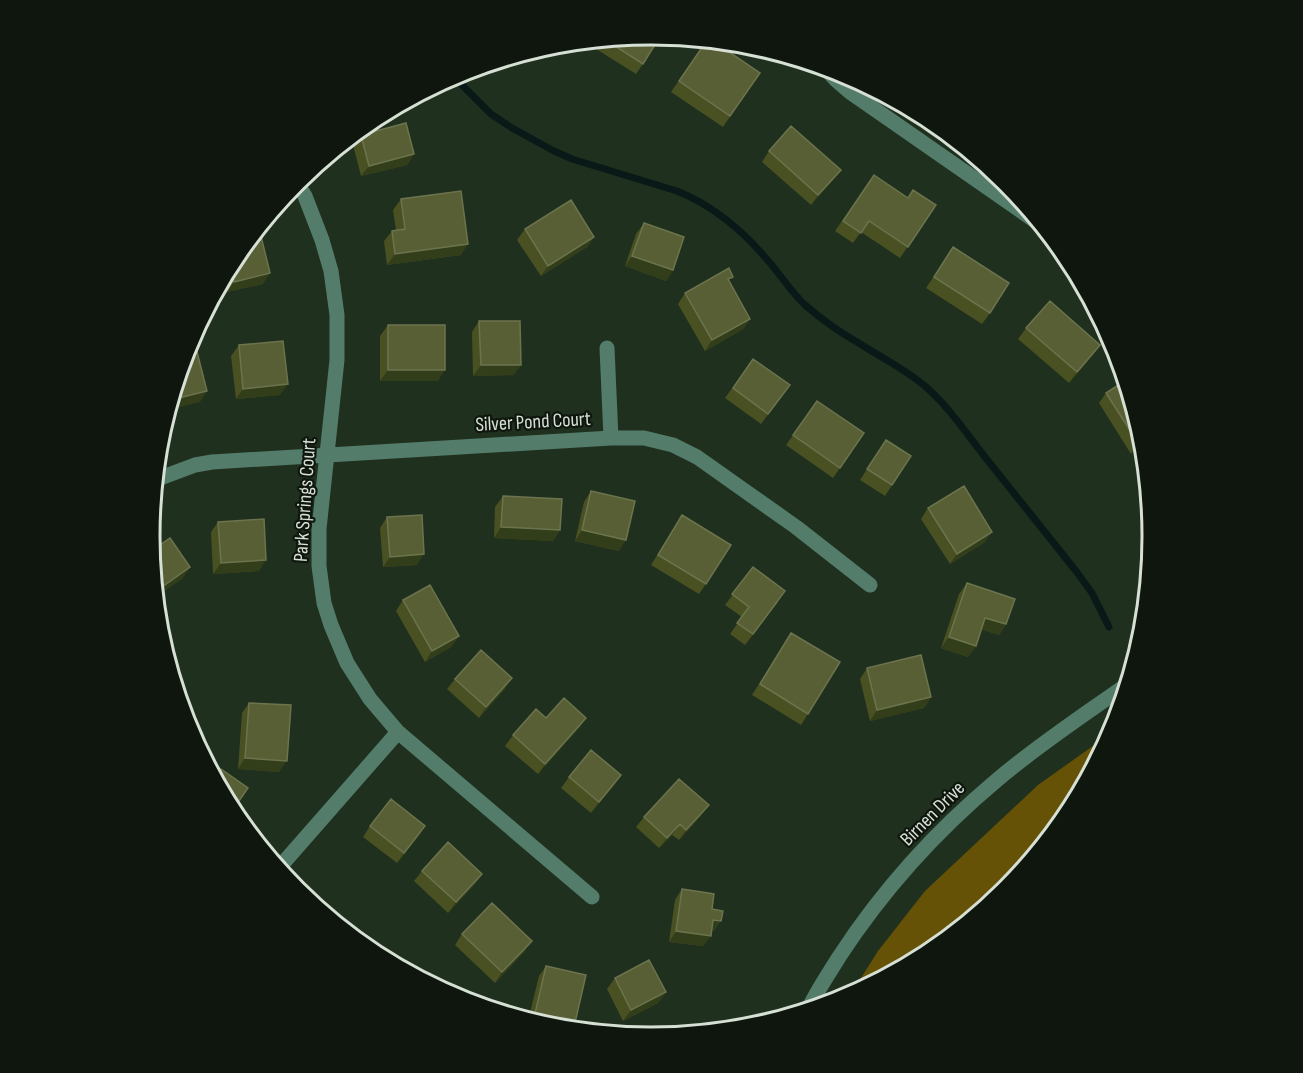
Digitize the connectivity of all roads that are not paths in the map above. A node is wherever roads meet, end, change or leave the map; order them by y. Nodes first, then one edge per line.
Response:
1 (837, 81) edge
2 (302, 191) edge
3 (1008, 199) edge
4 (607, 348) dead end
5 (611, 438) junction
6 (327, 454) junction
7 (164, 477) edge
8 (870, 585) dead end
9 (1118, 691) edge
10 (398, 732) junction
11 (284, 863) edge
12 (592, 897) dead end
13 (812, 1001) edge

1 - 3 street
2 - 6 street, Park Springs Court
4 - 5 street
5 - 6 street, Silver Pond Court
5 - 8 street, Silver Pond Court
6 - 7 street, Silver Pond Court
6 - 10 street, Park Springs Court
9 - 13 street, Birnen Drive
10 - 11 street
10 - 12 street, Park Springs Court

